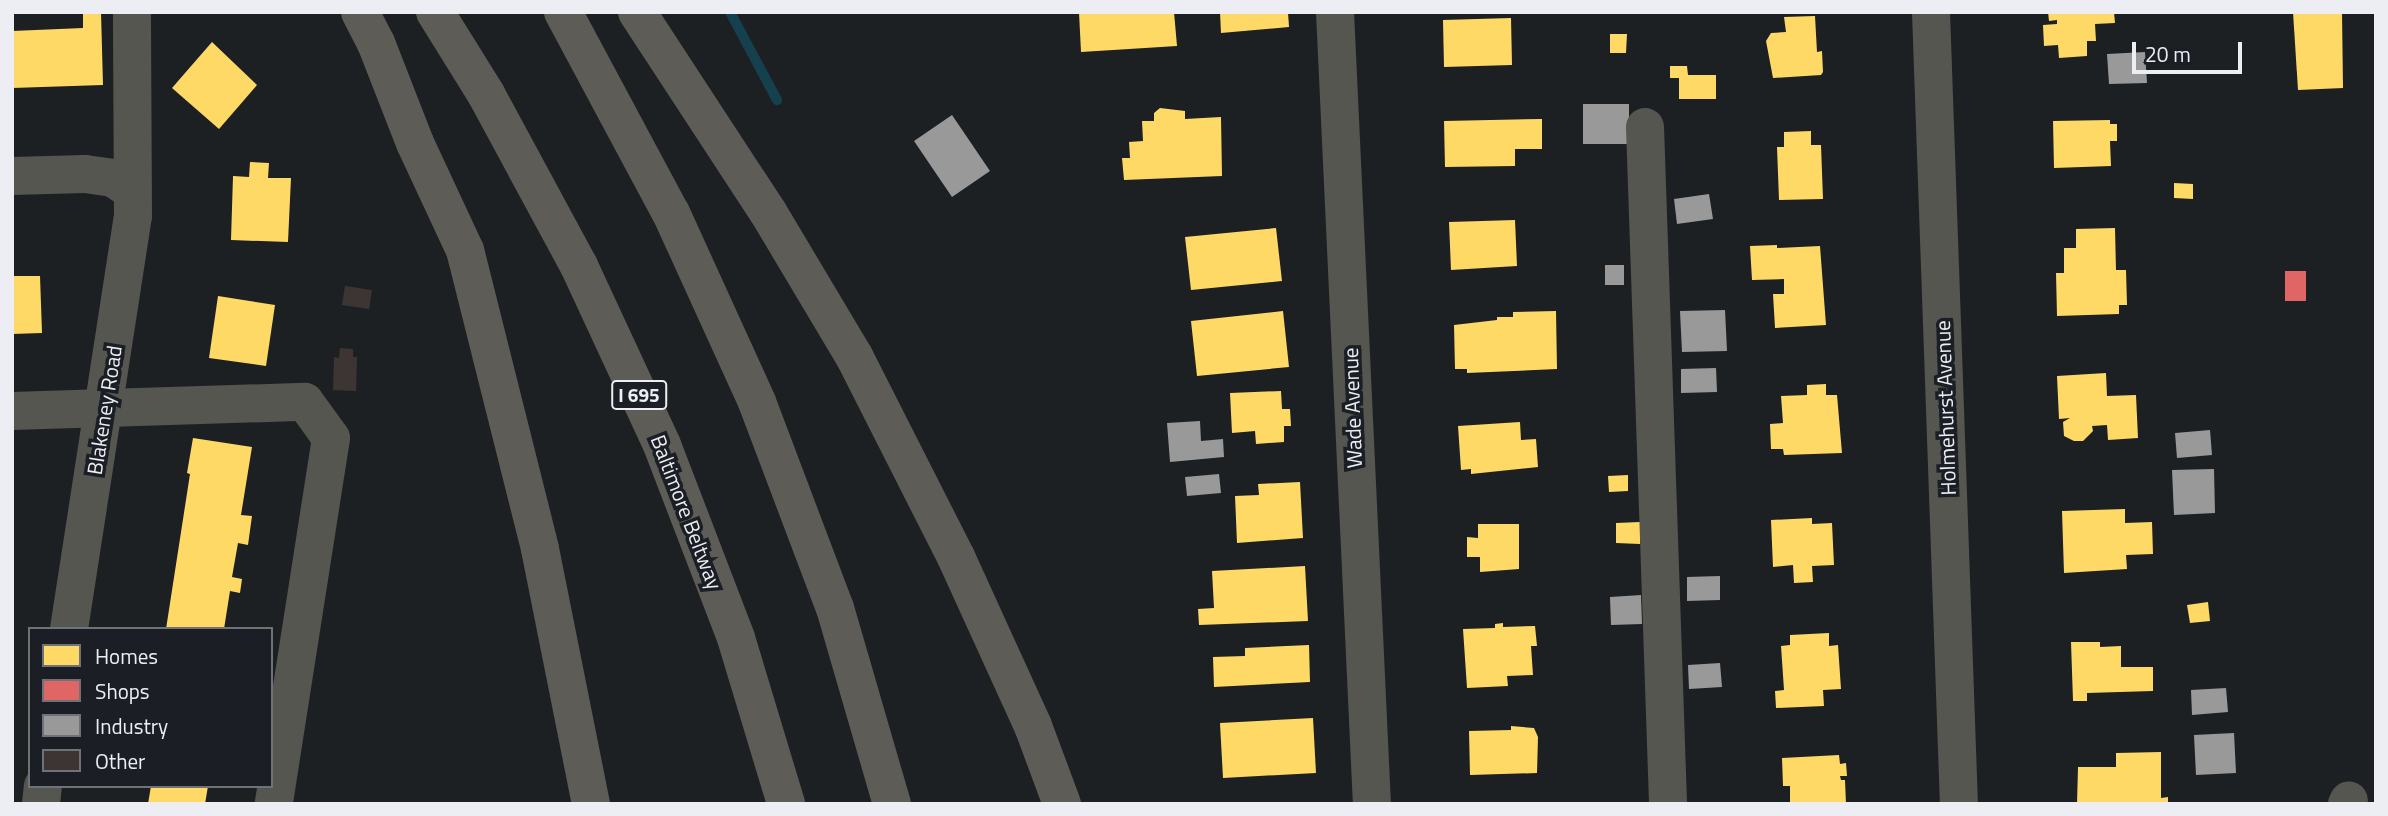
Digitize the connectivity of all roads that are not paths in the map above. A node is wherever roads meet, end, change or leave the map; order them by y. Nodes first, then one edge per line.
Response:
1 (132, 12) edge
2 (360, 12) edge
3 (435, 12) edge
4 (563, 12) edge
5 (637, 12) edge
6 (1335, 12) edge
7 (1931, 12) edge
8 (1645, 127) dead end
9 (12, 176) edge
10 (131, 190) junction
11 (104, 408) junction
12 (12, 411) edge
13 (69, 627) edge
14 (274, 804) edge
15 (591, 804) edge
16 (786, 804) edge
17 (892, 804) edge
18 (1062, 804) edge
19 (1372, 804) edge
20 (1668, 804) edge
21 (1959, 804) edge

1 - 10 street, Blakeney Road
2 - 15 highway
3 - 16 highway, Baltimore Beltway / I 695
4 - 17 highway
5 - 18 highway
6 - 19 street, Wade Avenue
7 - 21 street, Holmehurst Avenue
8 - 20 street
9 - 10 street
10 - 11 street, Blakeney Road
11 - 12 street
11 - 13 street, Blakeney Road
11 - 14 street

